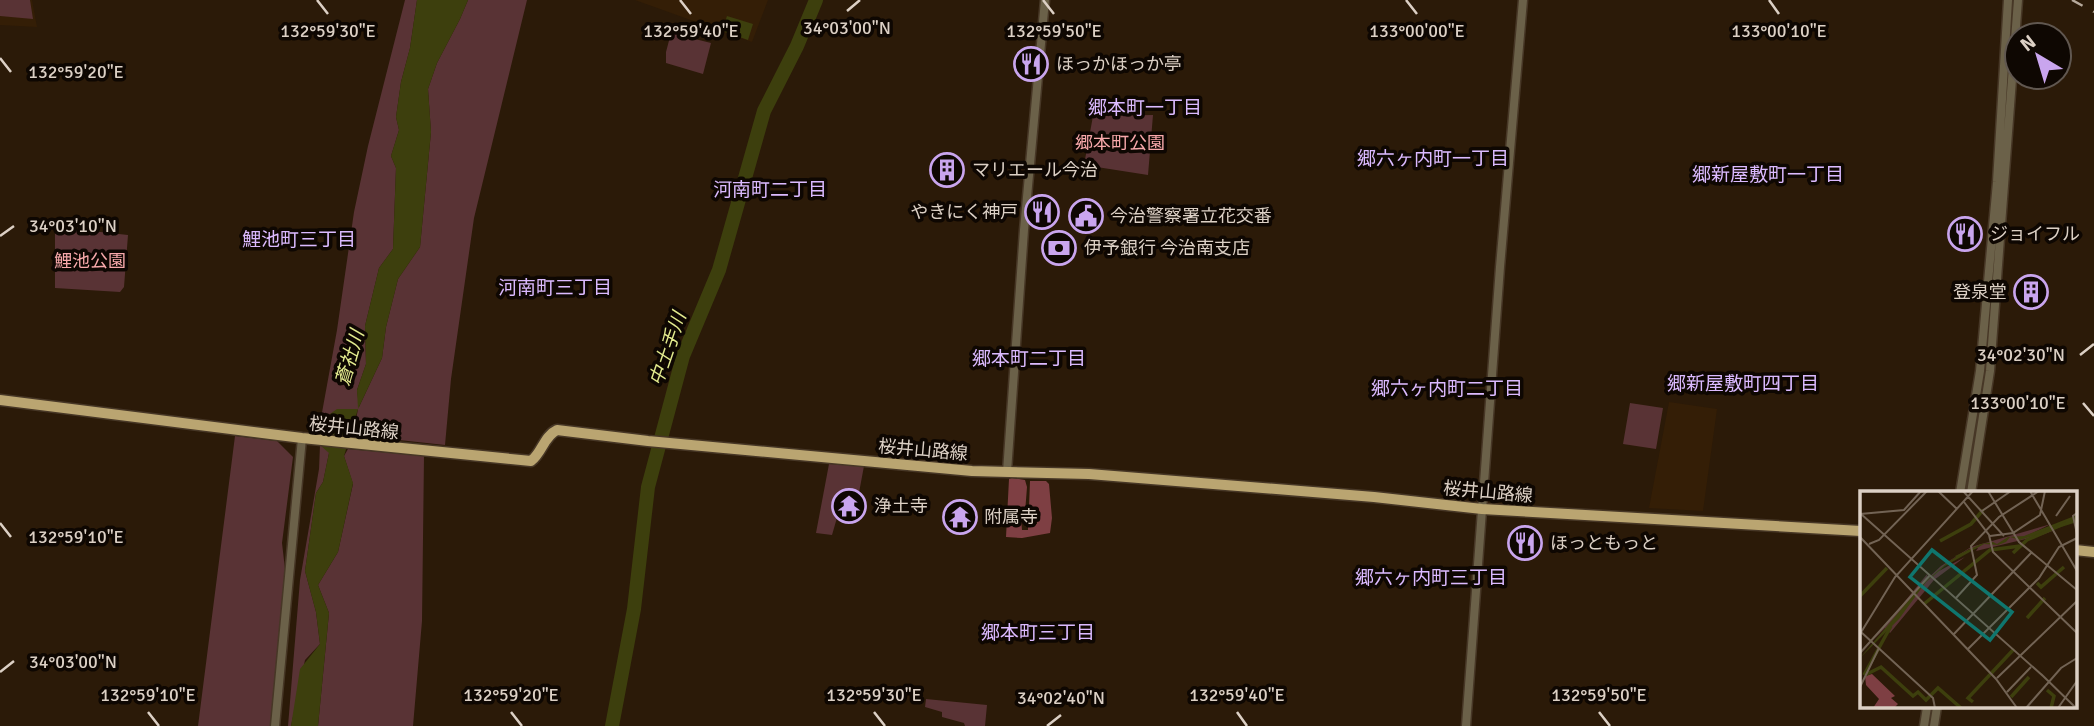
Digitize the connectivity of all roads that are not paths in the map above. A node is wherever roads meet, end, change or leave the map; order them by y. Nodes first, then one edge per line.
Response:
1 (1045, 0) edge
2 (1523, 0) edge
3 (2008, 0) edge
4 (2018, 0) edge
5 (0, 400) edge
6 (302, 438) junction
7 (1007, 472) junction
8 (1961, 491) edge
9 (1971, 491) edge
10 (1482, 509) junction
11 (1860, 531) edge
12 (2076, 550) edge
13 (2094, 552) edge
14 (1927, 708) edge
15 (1937, 708) edge
16 (275, 726) edge
17 (1466, 726) edge
18 (1924, 726) edge
19 (1934, 726) edge

1 - 7 street
2 - 10 street
3 - 8 street
4 - 9 street
5 - 6 main road, 桜井山路線
6 - 7 main road, 桜井山路線
6 - 16 street
7 - 10 main road, 桜井山路線
10 - 11 main road, 桜井山路線
10 - 17 street
12 - 13 main road
14 - 18 street
15 - 19 street

